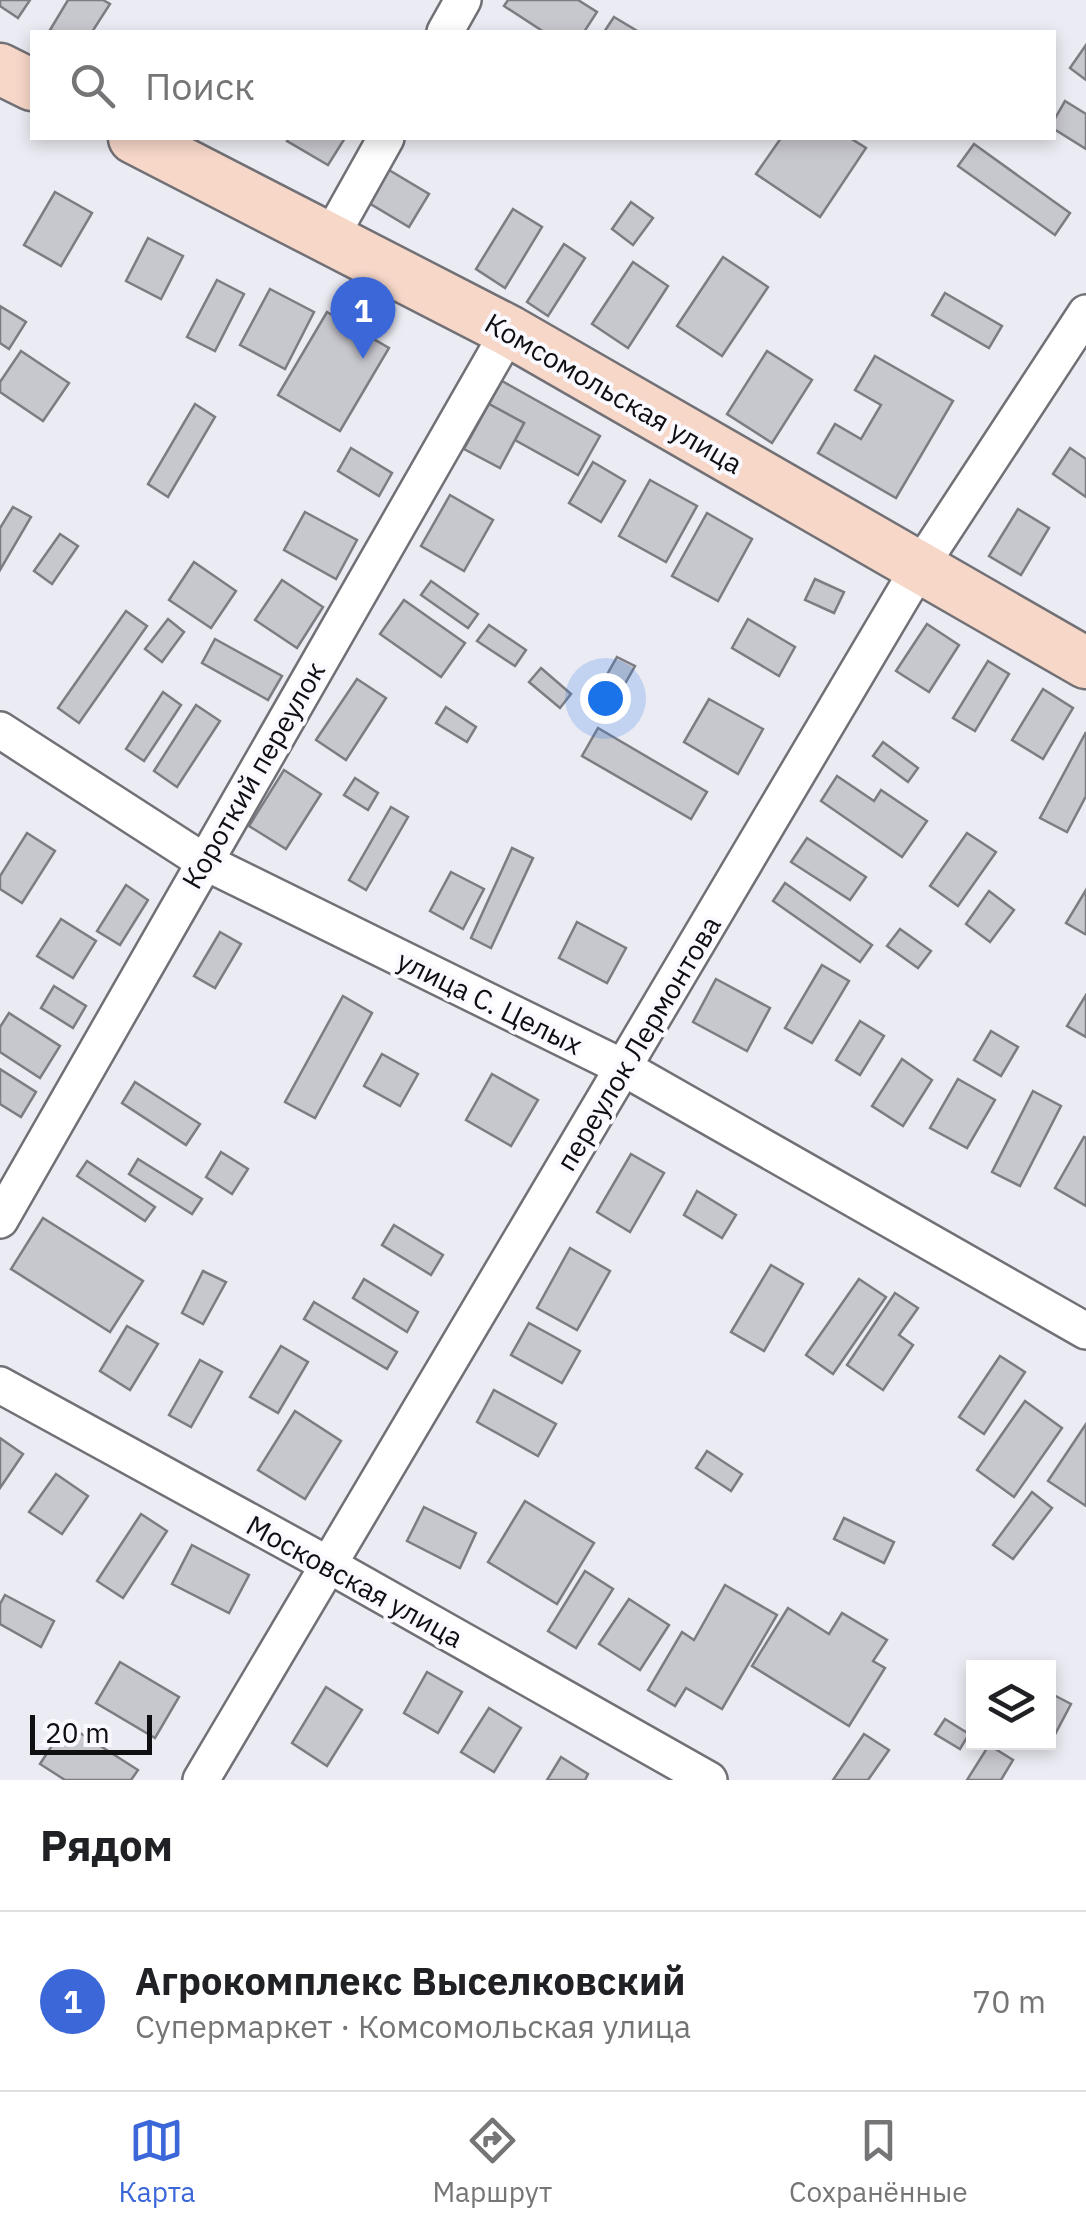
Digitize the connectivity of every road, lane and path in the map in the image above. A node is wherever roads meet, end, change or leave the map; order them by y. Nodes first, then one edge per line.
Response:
1 (463, 0) edge
2 (445, 30) edge
3 (0, 68) edge
4 (30, 84) edge
5 (138, 140) edge
6 (385, 140) edge
7 (330, 238) junction
8 (1086, 313) edge
9 (509, 331) junction
10 (919, 568) junction
11 (1086, 663) edge
12 (0, 730) edge
13 (203, 862) junction
14 (624, 1068) junction
15 (0, 1220) edge
16 (1086, 1331) edge
17 (0, 1384) edge
18 (326, 1564) junction
19 (201, 1780) edge
20 (709, 1780) edge

1 - 2 street
3 - 4 main road
5 - 7 main road, Комсомольская улица
6 - 7 street
7 - 9 main road, Комсомольская улица
8 - 10 street, переулок Лермонтова
9 - 10 main road, Комсомольская улица
9 - 13 street, Короткий переулок
10 - 11 main road, Комсомольская улица
10 - 14 street, переулок Лермонтова
12 - 13 street, улица С. Целых
13 - 14 street, улица С. Целых
13 - 15 street, Короткий переулок
14 - 16 street, улица С. Целых
14 - 18 street, переулок Лермонтова
17 - 18 street, Московская улица
18 - 19 street, переулок Лермонтова
18 - 20 street, Московская улица

